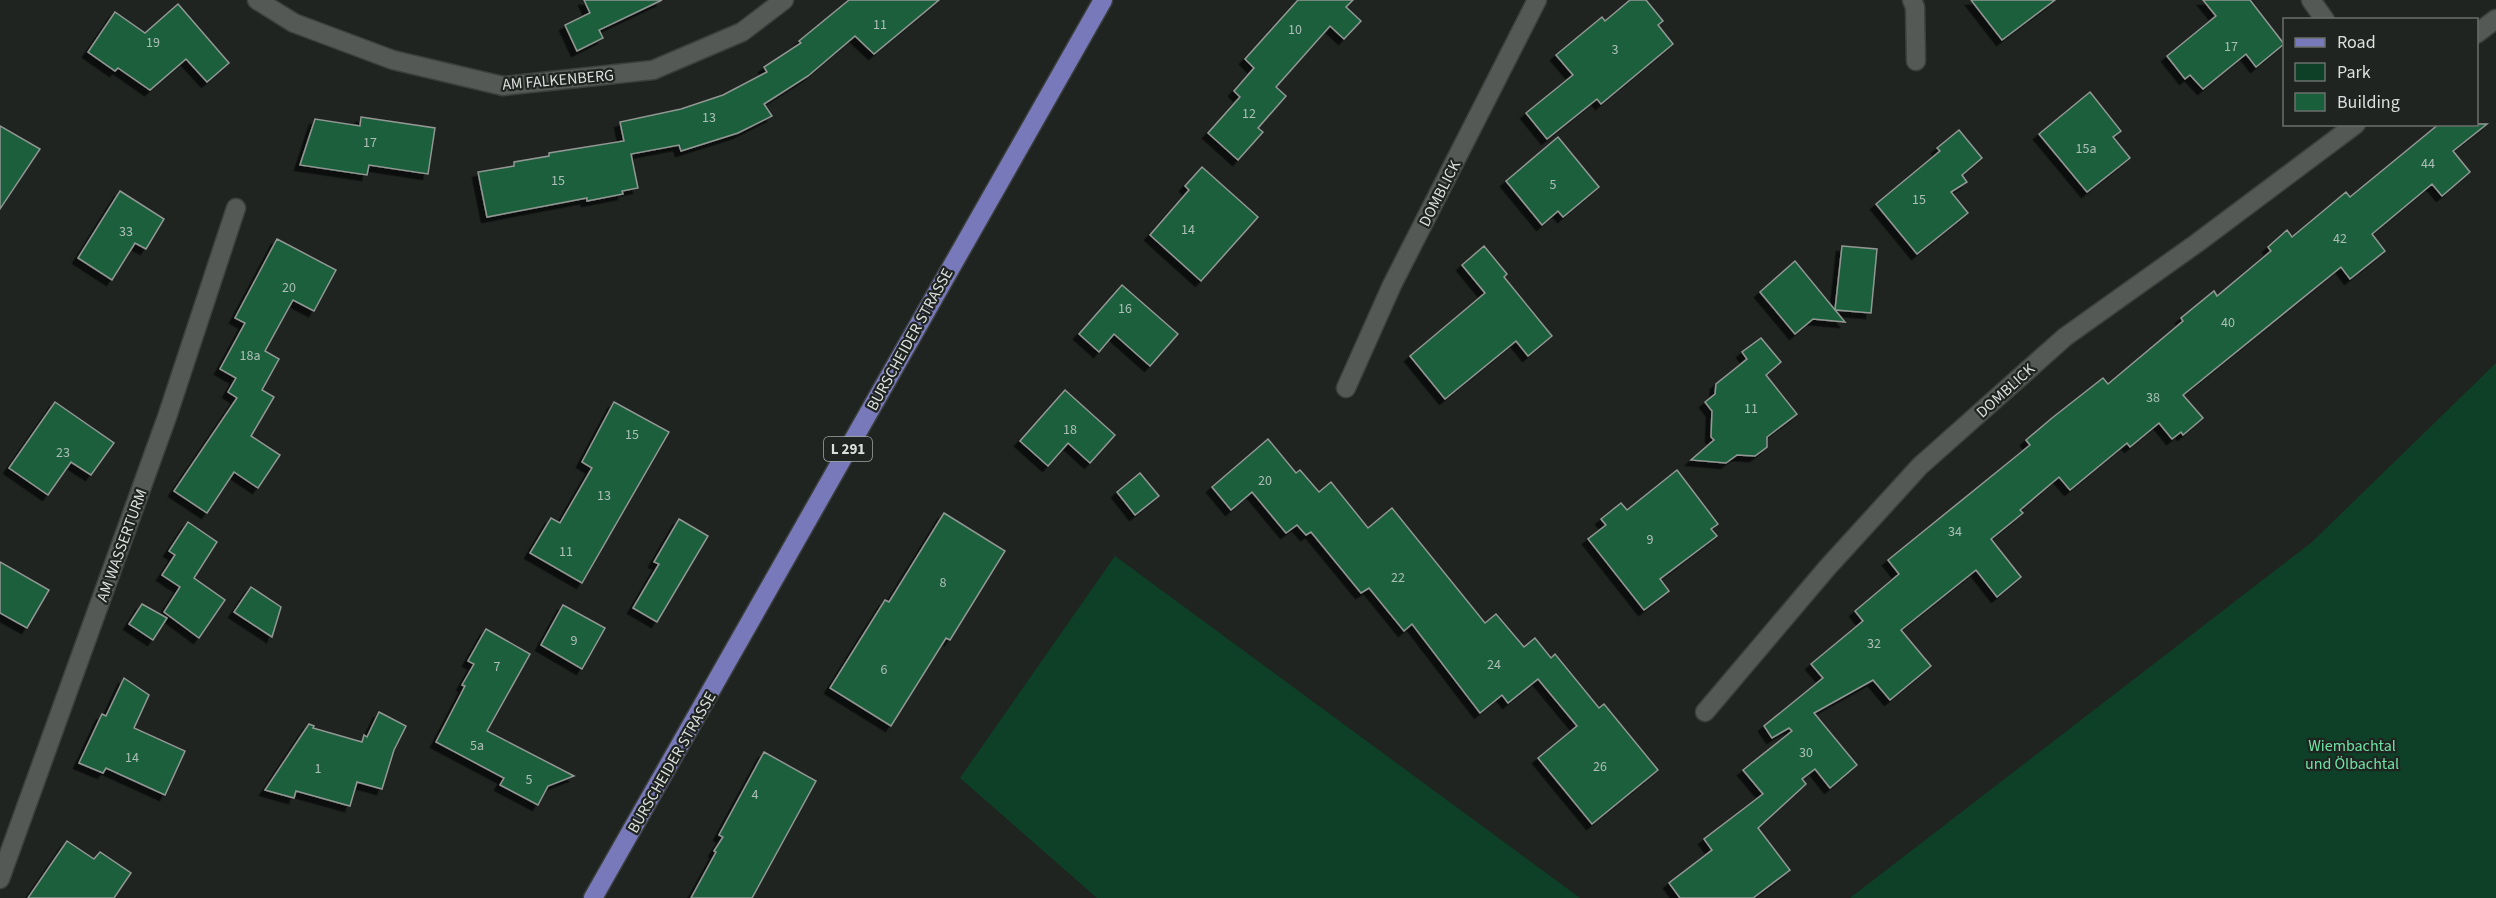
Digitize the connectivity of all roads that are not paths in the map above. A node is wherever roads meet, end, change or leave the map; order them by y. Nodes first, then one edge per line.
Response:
1 (257, 0) edge
2 (784, 0) edge
3 (1103, 0) edge
4 (1537, 0) edge
5 (1912, 0) edge
6 (2312, 0) edge
7 (2324, 18) edge
8 (2496, 19) edge
9 (2478, 32) edge
10 (1916, 61) dead end
11 (2353, 126) edge
12 (236, 208) dead end
13 (1346, 388) dead end
14 (1705, 712) dead end
15 (0, 879) edge
16 (594, 898) edge

1 - 2 street, AM FALKENBERG
3 - 16 main road, BURSCHEIDER STRASSE / L 291
4 - 13 street, DOMBLICK
5 - 10 street
6 - 7 street
8 - 9 street
11 - 14 street, DOMBLICK
12 - 15 street, AM WASSERTURM

